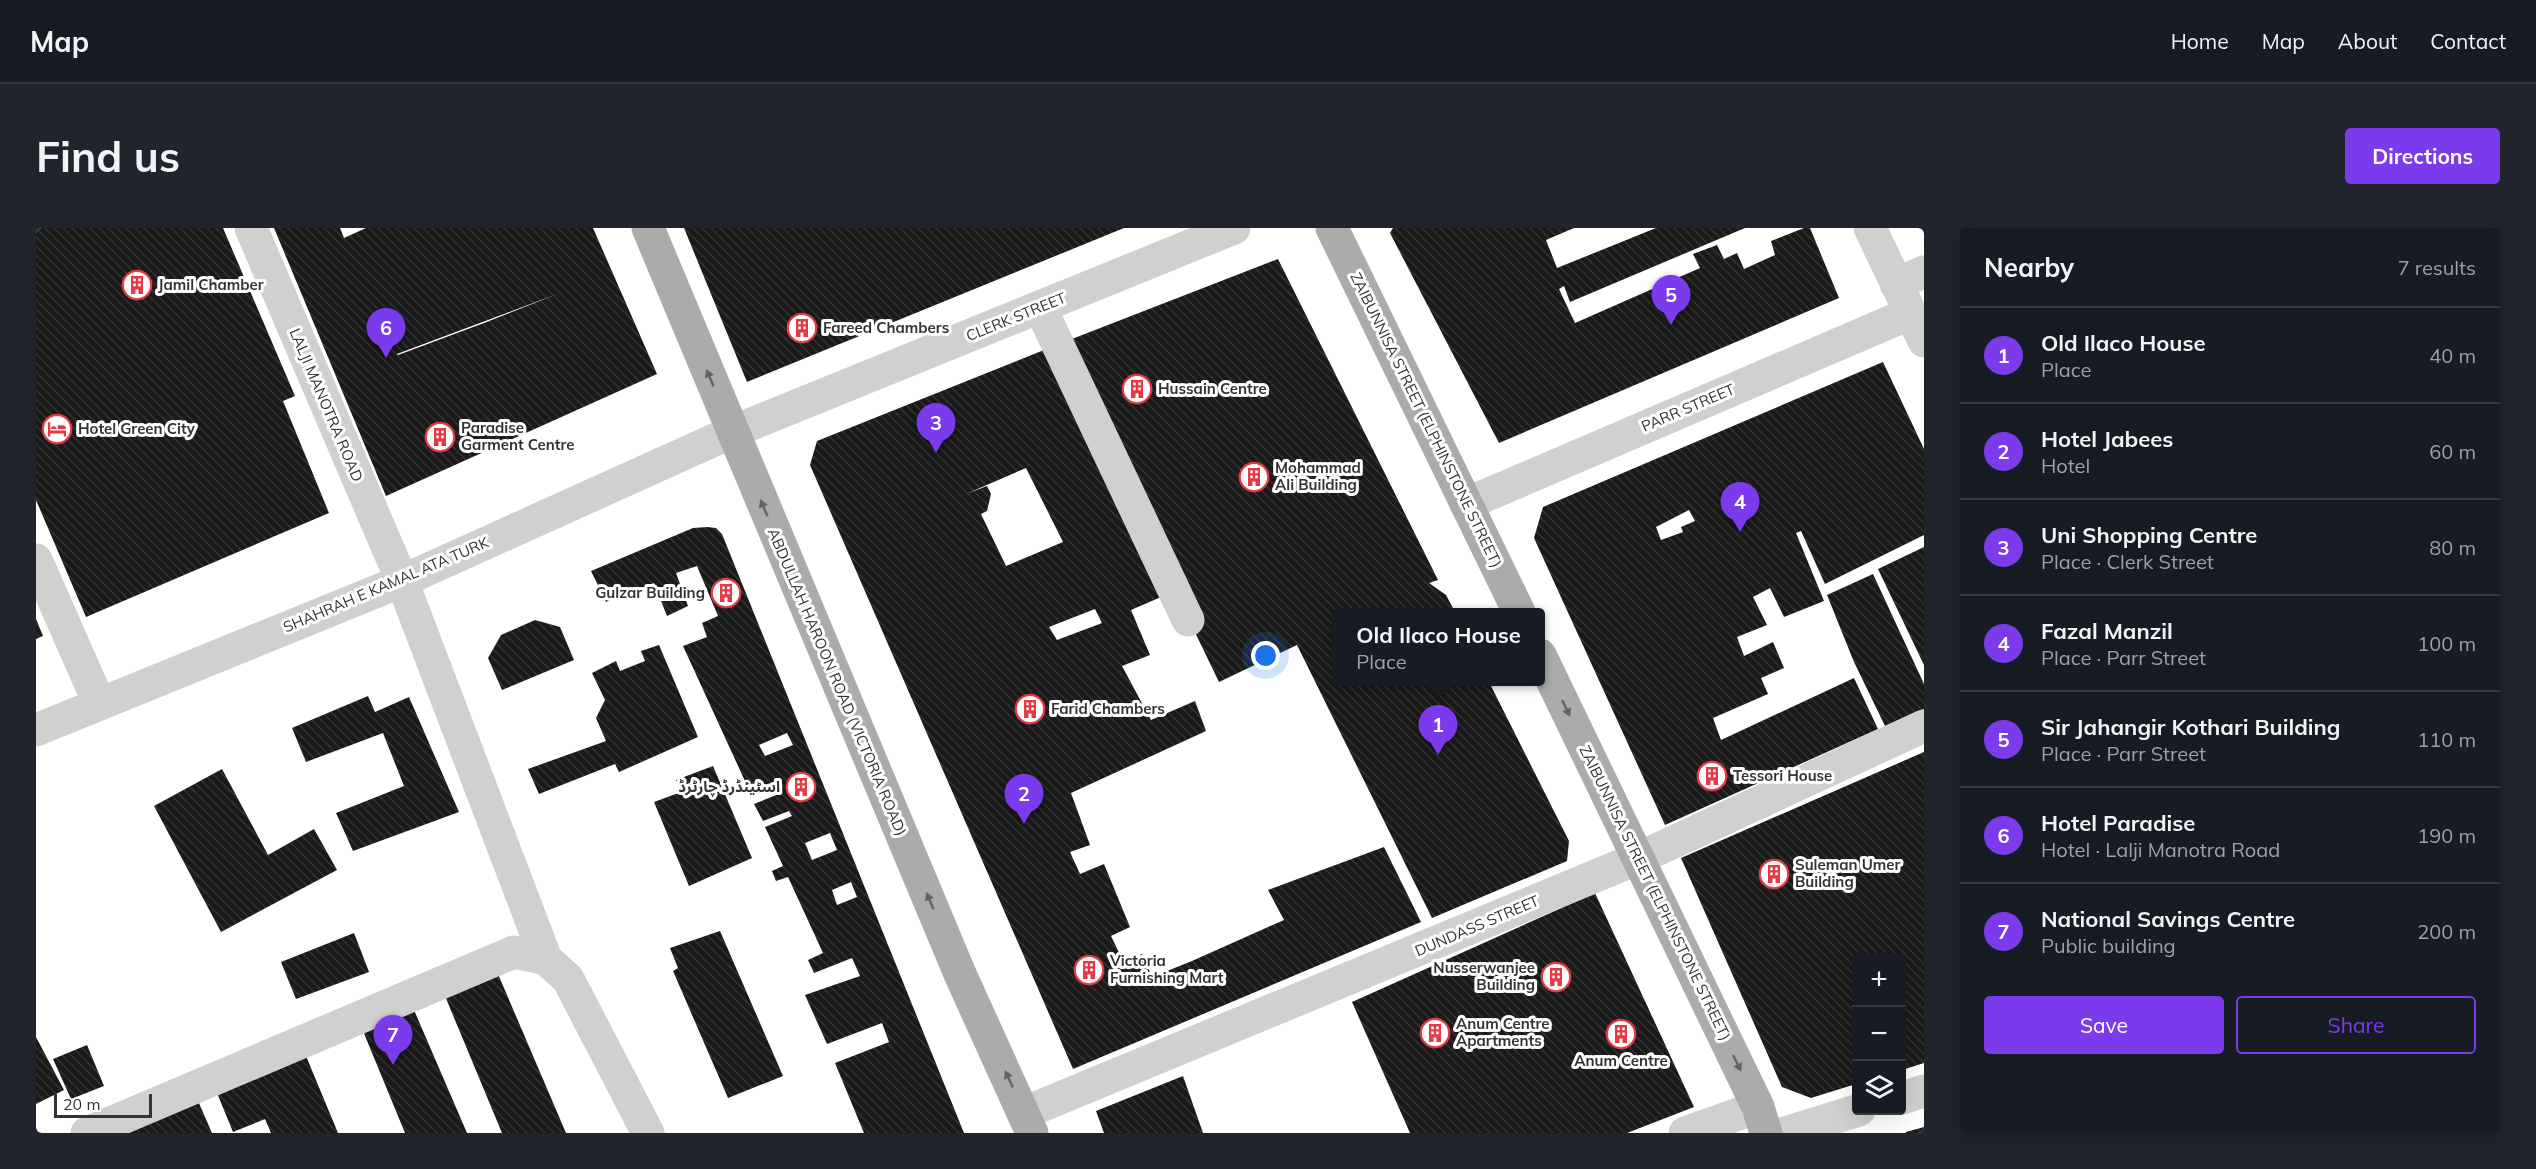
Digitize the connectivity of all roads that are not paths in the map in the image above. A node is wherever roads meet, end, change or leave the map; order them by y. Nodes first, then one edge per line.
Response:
1 (251, 228) edge
2 (648, 228) edge
3 (1234, 228) edge
4 (1332, 228) edge
5 (1869, 228) edge
6 (1910, 278) edge
7 (1040, 307) junction
8 (1917, 327) edge
9 (732, 432) junction
10 (1466, 504) junction
11 (36, 560) edge
12 (402, 581) junction
13 (1517, 608) edge
14 (1188, 620) dead end
15 (1545, 665) edge
16 (99, 703) junction
17 (1924, 726) edge
18 (36, 730) edge
19 (1639, 858) junction
20 (546, 959) junction
21 (1924, 1091) edge
22 (1906, 1097) edge
23 (1852, 1112) edge
24 (1762, 1120) edge
25 (1028, 1123) edge
26 (87, 1133) edge
27 (648, 1133) edge
28 (1685, 1133) edge
29 (1785, 1133) edge

1 - 12 street, LALJI MANOTRA ROAD
9 -> 2 main road, ABDULLAH HAROON ROAD (VICTORIA ROAD)
3 - 7 street, CLERK STREET
4 - 10 main road, ZAIBUNNISA STREET (ELPHINSTONE STREET)
5 - 6 street
6 - 8 street
7 - 9 street, CLERK STREET
7 - 14 street
8 - 10 street, PARR STREET
9 - 12 street, SHAHRAH E KAMAL ATA TURK
25 -> 9 main road, ABDULLAH HAROON ROAD (VICTORIA ROAD)
10 - 13 main road, ZAIBUNNISA STREET (ELPHINSTONE STREET)
11 - 16 street
12 - 16 street, SHAHRAH E KAMAL ATA TURK
12 - 20 street, LALJI MANOTRA ROAD
15 -> 19 main road, ZAIBUNNISA STREET (ELPHINSTONE STREET)
16 - 18 street, SHAHRAH E KAMAL ATA TURK
17 - 19 street, DUNDASS STREET
19 -> 24 main road, ZAIBUNNISA STREET (ELPHINSTONE STREET)
19 - 25 street, DUNDASS STREET
20 - 26 street
20 - 27 street
21 - 22 street
23 - 29 street
24 - 28 street

